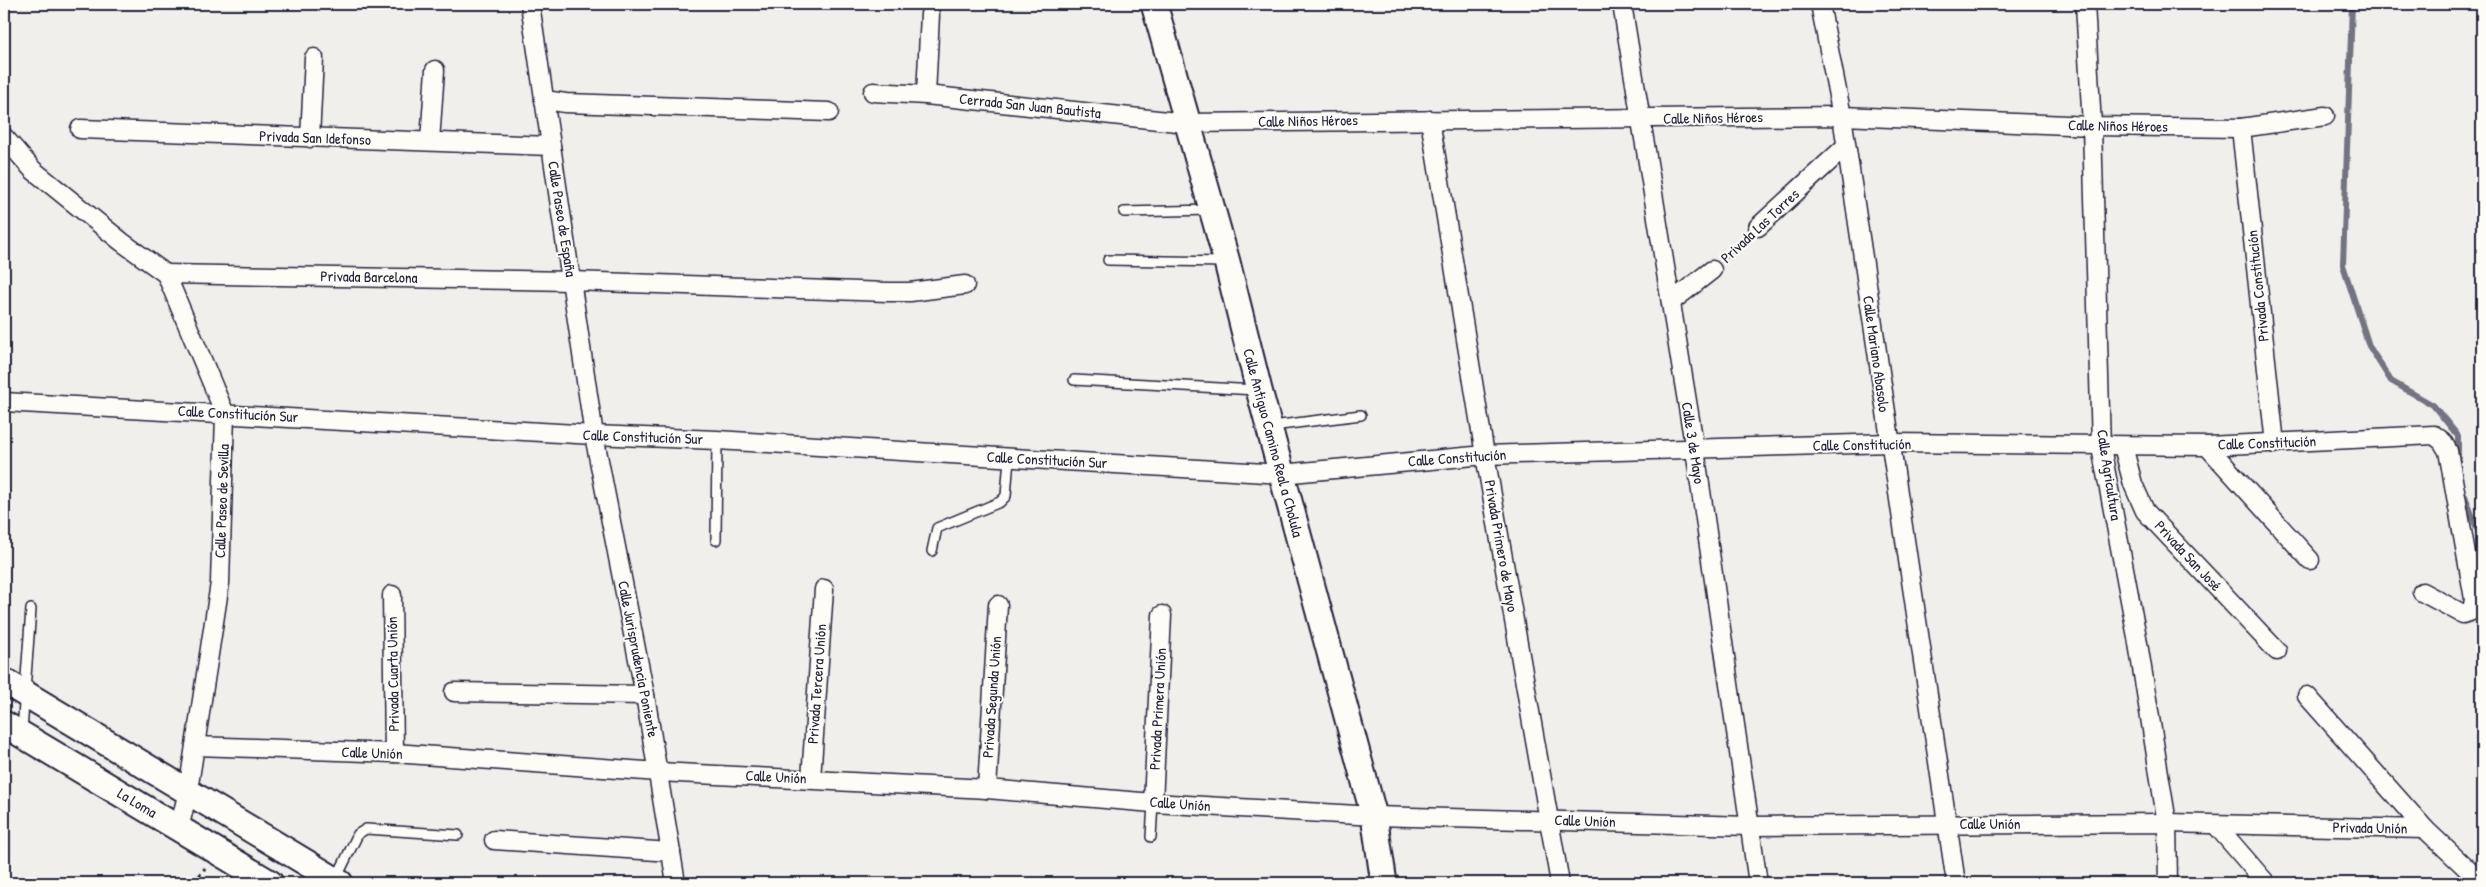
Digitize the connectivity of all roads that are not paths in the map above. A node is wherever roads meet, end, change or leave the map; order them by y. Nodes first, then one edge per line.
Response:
1 (530, 4) edge
2 (1154, 4) edge
3 (1622, 4) edge
4 (1820, 4) edge
5 (2085, 4) edge
6 (930, 14) dead end
7 (314, 58) dead end
8 (435, 70) dead end
9 (873, 92) dead end
10 (926, 95) junction
11 (544, 100) junction
12 (829, 112) dead end
13 (1842, 116) junction
14 (2325, 116) dead end
15 (1640, 119) junction
16 (1430, 120) junction
17 (1186, 123) junction
18 (2092, 126) junction
19 (2241, 128) junction
20 (80, 129) dead end
21 (4, 137) edge
22 (310, 138) junction
23 (430, 141) junction
24 (551, 146) junction
25 (1846, 146) junction
26 (1212, 210) junction
27 (1124, 212) dead end
28 (1758, 227) road end
29 (1108, 260) dead end
30 (1227, 262) junction
31 (1712, 270) road end
32 (166, 274) junction
33 (572, 281) junction
34 (965, 285) dead end
35 (1671, 302) junction
36 (1074, 380) dead end
37 (1259, 390) junction
38 (4, 402) edge
39 (225, 414) junction
40 (1361, 415) dead end
41 (1269, 426) junction
42 (594, 435) junction
43 (717, 440) junction
44 (1890, 443) junction
45 (2275, 444) junction
46 (2123, 446) junction
47 (2207, 446) junction
48 (2102, 447) junction
49 (1695, 450) junction
50 (1485, 455) junction
51 (1009, 458) junction
52 (1281, 474) junction
53 (716, 540) dead end
54 (932, 551) dead end
55 (2310, 560) dead end
56 (824, 589) dead end
57 (2422, 592) dead end
58 (392, 595) dead end
59 (998, 605) dead end
60 (31, 609) dead end
61 (1162, 615) dead end
62 (2277, 651) dead end
63 (4, 681) edge
64 (454, 692) dead end
65 (26, 694) junction
66 (645, 695) junction
67 (2307, 696) dead end
68 (13, 729) edge
69 (196, 746) junction
70 (394, 753) junction
71 (659, 772) junction
72 (811, 779) junction
73 (987, 789) junction
74 (188, 792) junction
75 (1153, 803) junction
76 (1374, 816) junction
77 (1549, 820) junction
78 (2167, 823) junction
79 (1947, 824) junction
80 (2216, 825) junction
81 (1750, 826) junction
82 (179, 829) junction
83 (2426, 829) junction
84 (458, 835) dead end
85 (1151, 837) dead end
86 (494, 840) dead end
87 (671, 852) junction
88 (338, 882) edge
89 (270, 883) edge
90 (676, 883) edge
91 (1384, 883) edge
92 (1560, 883) edge
93 (1758, 883) edge
94 (1956, 883) edge
95 (2168, 883) edge
96 (2266, 883) edge
97 (2482, 883) edge

1 - 11 street, Calle Paseo de España
2 - 17 main road, Calle Antiguo Camino Real a Cholula
3 - 15 street, Calle 3 de Mayo
4 - 13 street, Calle Mariano Abasolo
5 - 18 street, Calle Agricultura
6 - 10 street
7 - 22 street
8 - 23 street
9 - 10 street, Cerrada San Juan Bautista
10 - 17 street, Cerrada San Juan Bautista
11 - 12 street
11 - 24 street, Calle Paseo de España
13 - 15 street, Calle Niños Héroes
13 - 18 street, Calle Niños Héroes
13 - 25 street, Calle Mariano Abasolo
14 - 19 street, Calle Niños Héroes
15 - 16 street, Calle Niños Héroes
15 - 35 street, Calle 3 de Mayo
16 - 17 street, Calle Niños Héroes
16 - 50 street, Privada Primero de Mayo
17 - 26 main road, Calle Antiguo Camino Real a Cholula
18 - 19 street, Calle Niños Héroes
18 - 48 street, Calle Agricultura
19 - 45 street, Privada Constitución
20 - 22 street, Privada San Idefonso
21 - 32 street
22 - 23 street, Privada San Idefonso
23 - 24 street, Privada San Idefonso
24 - 33 street, Calle Paseo de España
25 - 28 street, Privada Las Torres
25 - 44 street, Calle Mariano Abasolo
26 - 27 lane
26 - 30 main road, Calle Antiguo Camino Real a Cholula
29 - 30 lane
30 - 37 main road, Calle Antiguo Camino Real a Cholula
31 - 35 street, Privada Las Torres
32 - 33 street, Privada Barcelona
32 - 39 street, Calle Paseo de Sevilla
33 - 34 street, Privada Barcelona
33 - 42 street, Calle Paseo de España
35 - 49 street, Calle 3 de Mayo
36 - 37 lane
37 - 41 main road, Calle Antiguo Camino Real a Cholula
38 - 39 street, Calle Constitución Sur
39 - 42 street, Calle Constitución Sur
39 - 69 street, Calle Paseo de Sevilla
40 - 41 lane
41 - 52 main road, Calle Antiguo Camino Real a Cholula
42 - 43 street, Calle Constitución Sur
42 - 66 street, Calle Jurisprudencia Poniente
43 - 51 street, Calle Constitución Sur
43 - 53 lane
44 - 48 street, Calle Constitución
44 - 49 street, Calle Constitución
44 - 79 street, Calle Mariano Abasolo
45 - 47 street, Calle Constitución
45 - 57 street, Calle Constitución
46 - 47 street, Calle Constitución
46 - 48 street, Calle Constitución
46 - 62 street, Privada San José
47 - 55 street
48 - 78 street, Calle Agricultura
49 - 50 street, Calle Constitución
49 - 81 street, Calle 3 de Mayo
50 - 52 street, Calle Constitución
50 - 77 street, Privada Primero de Mayo
51 - 52 street, Calle Constitución Sur
51 - 54 lane
52 - 76 main road, Calle Antiguo Camino Real a Cholula
56 - 72 street, Privada Tercera Unión
58 - 70 street, Privada Cuarta Unión
59 - 73 street, Privada Segunda Unión
60 - 65 lane
61 - 75 street, Privada Primera Unión
63 - 65 main road
64 - 66 street
65 - 68 lane
65 - 74 main road
66 - 71 street, Calle Jurisprudencia Poniente
67 - 83 street, Privada Unión
68 - 82 main road, La Loma
69 - 70 street, Calle Unión
69 - 74 street, Calle Paseo de Sevilla
70 - 71 street, Calle Unión
71 - 72 street, Calle Unión
71 - 87 street, Calle Jurisprudencia Poniente
72 - 73 street, Calle Unión
73 - 75 street, Calle Unión
74 - 82 street, Calle Paseo de Sevilla
74 - 88 main road
75 - 76 street, Calle Unión
75 - 85 lane
76 - 77 street, Calle Unión
76 - 91 main road, Calle Antiguo Camino Real a Cholula
77 - 81 street, Calle Unión
77 - 92 street, Privada Primero de Mayo
78 - 79 street, Calle Unión
78 - 80 street, Privada Unión
78 - 95 street, Calle Agricultura
79 - 81 street, Calle Unión
79 - 94 street, Calle Mariano Abasolo
80 - 83 street, Privada Unión
80 - 96 street
81 - 93 street, Calle 3 de Mayo
82 - 89 main road, La Loma
83 - 97 street
84 - 88 lane
86 - 87 street
87 - 90 street, Calle Jurisprudencia Poniente

